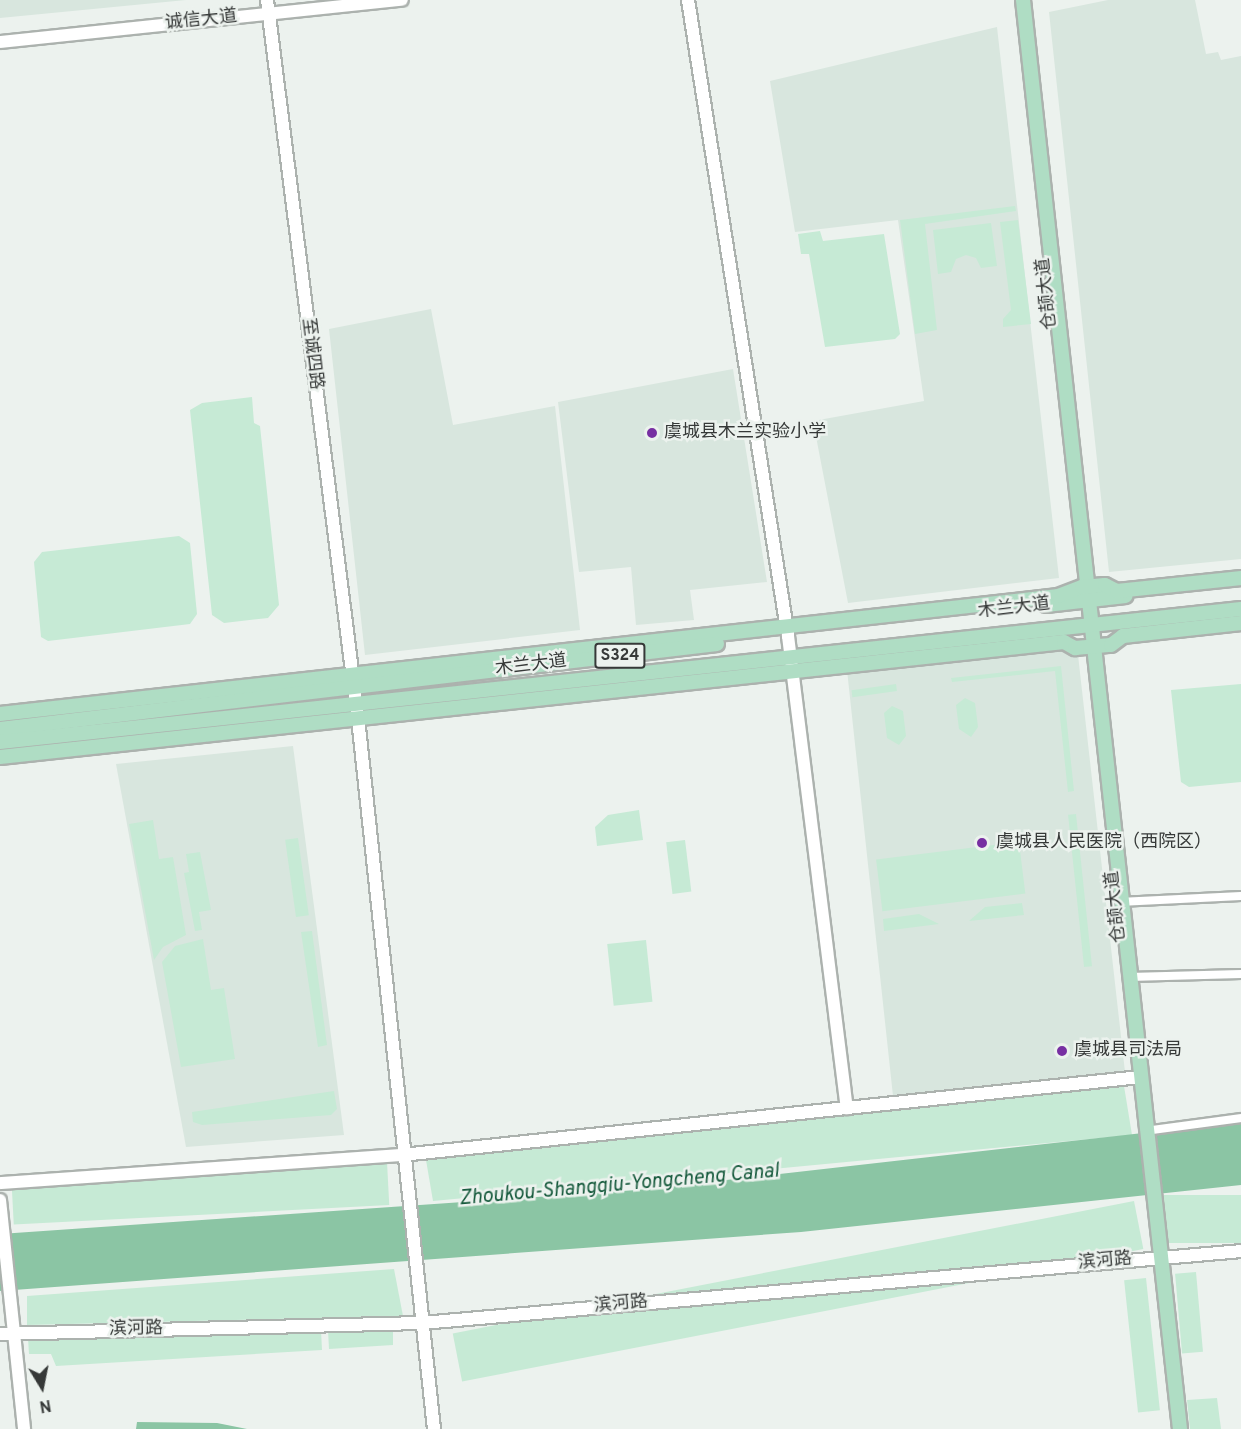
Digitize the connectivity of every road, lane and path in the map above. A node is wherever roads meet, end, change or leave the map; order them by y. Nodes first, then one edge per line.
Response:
1 (267, 0) edge
2 (402, 0) edge
3 (688, 0) edge
4 (1016, 0) edge
5 (1023, 0) edge
6 (269, 14) junction
7 (0, 42) edge
8 (1241, 578) edge
9 (1241, 585) edge
10 (1086, 594) junction
11 (1241, 609) edge
12 (1241, 623) edge
13 (1090, 626) junction
14 (787, 631) junction
15 (1092, 647) junction
16 (790, 657) junction
17 (792, 673) junction
18 (351, 681) junction
19 (356, 713) junction
20 (0, 714) edge
21 (0, 729) edge
22 (0, 742) edge
23 (0, 757) edge
24 (1241, 896) edge
25 (1119, 902) junction
26 (1241, 974) edge
27 (1129, 977) junction
28 (1137, 1077) junction
29 (847, 1108) junction
30 (1241, 1118) edge
31 (1143, 1132) junction
32 (402, 1155) junction
33 (0, 1183) edge
34 (0, 1200) edge
35 (1241, 1251) edge
36 (1157, 1257) junction
37 (422, 1323) junction
38 (0, 1334) edge
39 (14, 1334) junction
40 (24, 1429) edge
41 (434, 1429) edge
42 (1171, 1429) edge
43 (1180, 1429) edge

1 - 6 street, 至诚四路
2 - 6 street, 诚信大道
3 - 14 street
4 - 10 main road, 仓颉大道
5 - 10 main road, 仓颉大道
6 - 7 street, 诚信大道
6 - 18 street, 至诚四路
8 - 10 main road
9 - 10 main road, 木兰大道 / S324
10 - 13 main road, 仓颉大道
10 - 14 main road, 木兰大道 / S324
11 - 13 main road, 木兰大道 / S324
12 - 15 main road
13 - 15 main road, 仓颉大道
13 - 16 main road, 木兰大道 / S324
14 - 16 street
14 - 18 main road, 木兰大道 / S324
15 - 17 main road
15 - 25 main road, 仓颉大道
16 - 17 street
16 - 19 main road, 木兰大道 / S324
17 - 19 main road
17 - 29 street
18 - 19 street, 至诚四路
18 - 20 main road
18 - 21 main road, 木兰大道 / S324
19 - 22 main road, 木兰大道 / S324
19 - 23 main road
19 - 32 street, 至诚四路
24 - 25 street
25 - 27 main road, 仓颉大道
25 - 28 main road, 仓颉大道
26 - 27 street
27 - 28 main road, 仓颉大道
28 - 29 street
28 - 31 main road, 仓颉大道
29 - 32 street
30 - 31 street
31 - 36 main road, 仓颉大道
32 - 33 street
32 - 37 street, 至诚四路
34 - 39 street
35 - 36 street, 滨河路
36 - 37 street, 滨河路
36 - 42 main road
36 - 43 main road
37 - 39 street, 滨河路
37 - 41 street, 至诚四路
38 - 39 street, 滨河路
39 - 40 street

